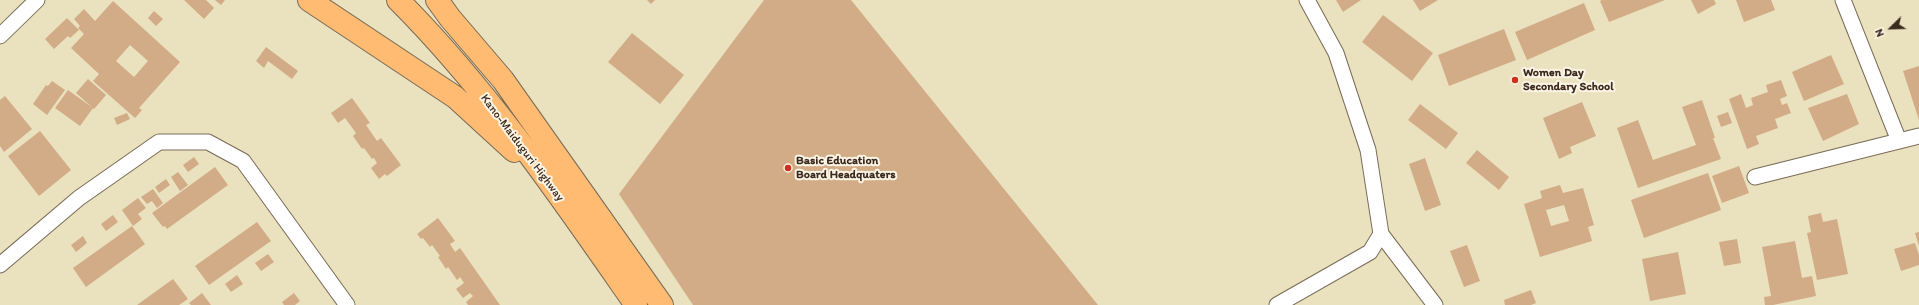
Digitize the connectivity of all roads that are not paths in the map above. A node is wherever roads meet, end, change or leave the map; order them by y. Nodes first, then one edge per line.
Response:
1 (37, 0) edge
2 (309, 0) edge
3 (398, 0) edge
4 (437, 0) edge
5 (1307, 0) edge
6 (1843, 0) edge
7 (448, 9) edge
8 (0, 36) edge
9 (1919, 136) edge
10 (1899, 141) junction
11 (1755, 177) dead end
12 (548, 182) junction
13 (1381, 234) junction
14 (0, 265) edge
15 (347, 305) edge
16 (636, 305) edge
17 (662, 305) edge
18 (1277, 305) edge
19 (1435, 305) edge

1 - 8 street
2 - 12 highway
3 - 12 highway, Kano-Maiduguri Highway
4 - 7 highway, Kano-Maiduguri Highway
5 - 13 street
6 - 10 street
7 - 17 highway, Kano-Maiduguri Highway
9 - 10 street
10 - 11 street
12 - 16 highway, Kano-Maiduguri Highway
13 - 18 street
13 - 19 street
14 - 15 street

